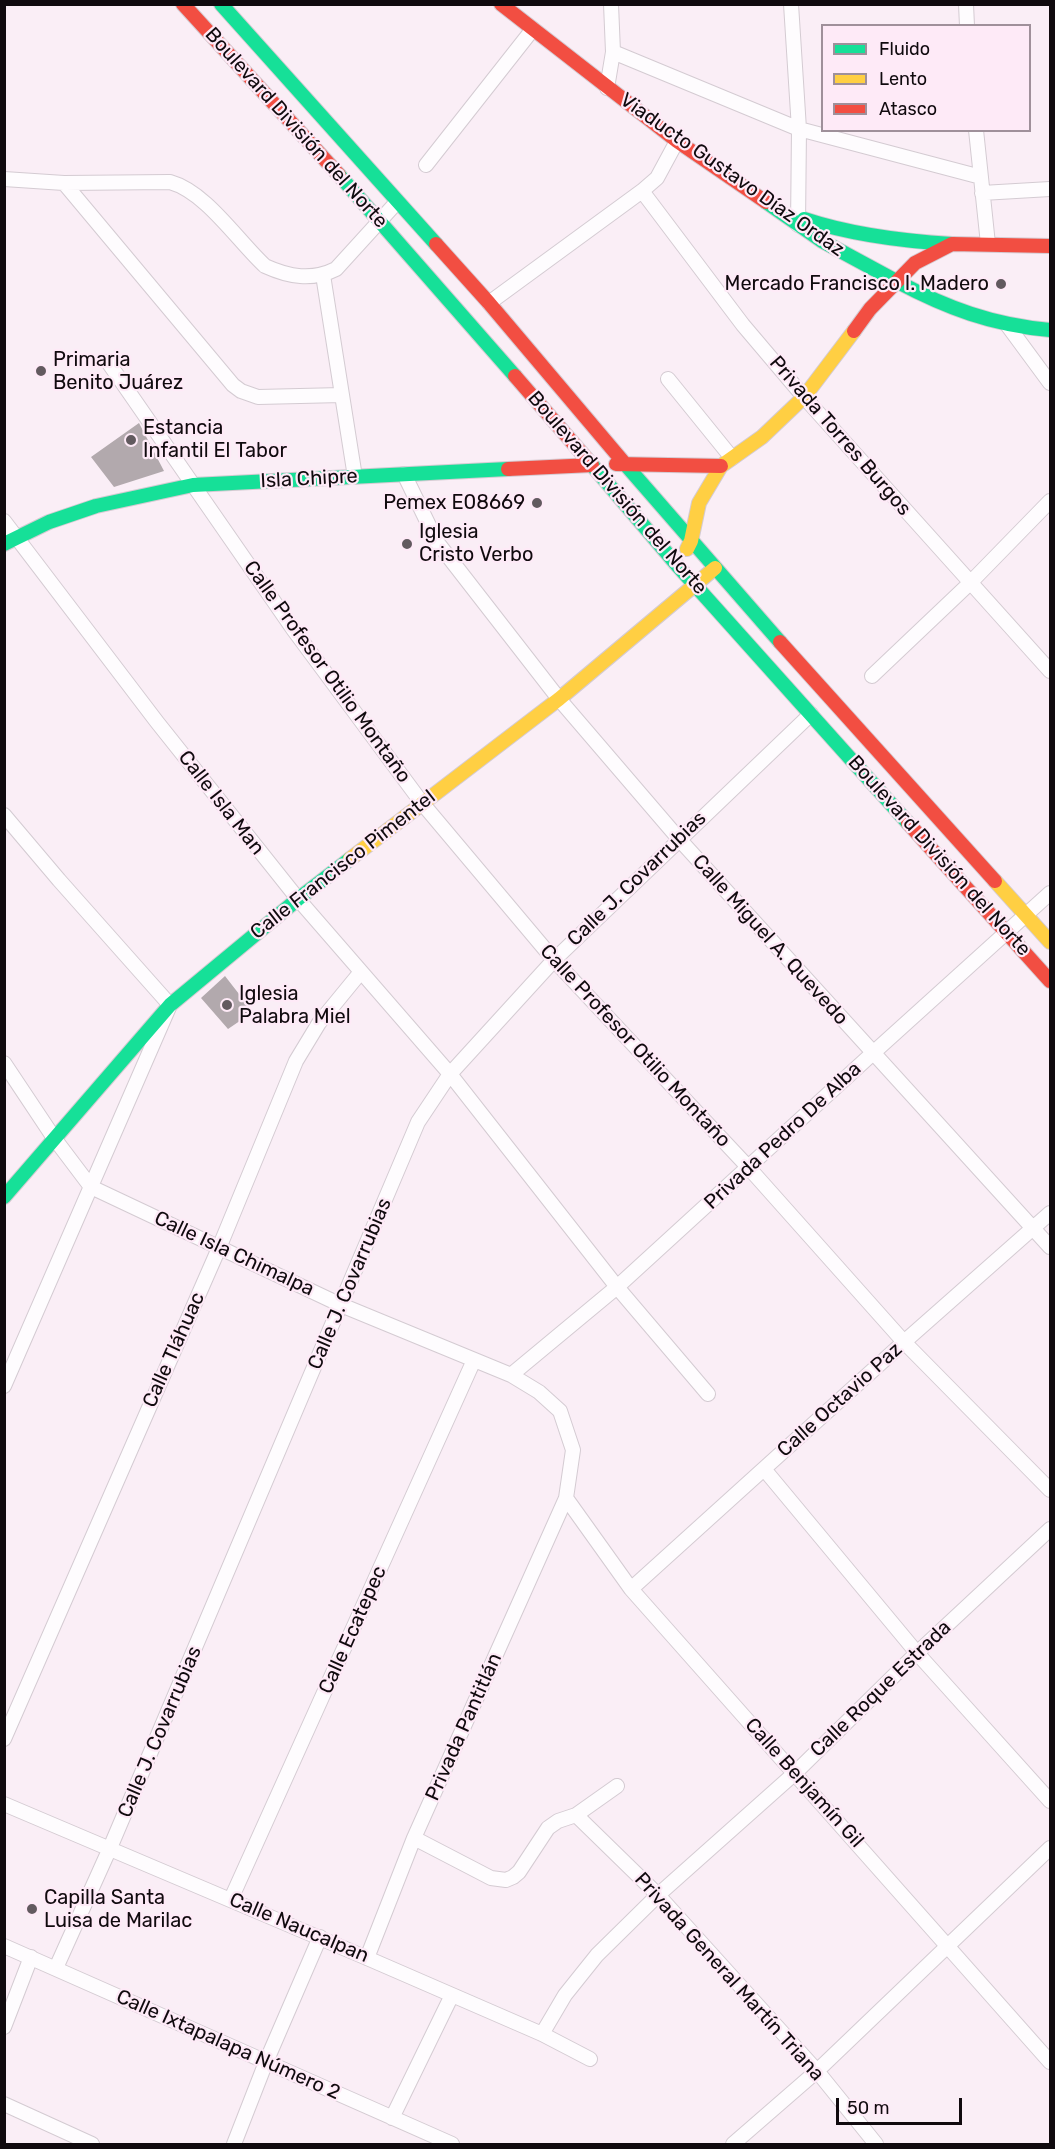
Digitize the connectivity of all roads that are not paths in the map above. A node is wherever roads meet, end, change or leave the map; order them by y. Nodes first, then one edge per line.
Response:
1 (183, 4) edge
2 (221, 4) edge
3 (501, 4) edge
4 (611, 4) edge
5 (791, 4) edge
6 (966, 4) edge
7 (967, 24) edge
8 (533, 29) junction
9 (614, 52) junction
10 (607, 88) junction
11 (799, 129) junction
12 (976, 132) edge
13 (677, 141) junction
14 (426, 165) dead end
15 (981, 177) junction
16 (4, 178) edge
17 (64, 183) junction
18 (1050, 189) edge
19 (642, 191) junction
20 (982, 193) junction
21 (398, 202) junction
22 (381, 221) junction
23 (798, 221) junction
24 (952, 244) junction
25 (987, 244) junction
26 (1050, 246) edge
27 (323, 275) junction
28 (896, 281) junction
29 (928, 298) junction
30 (489, 303) junction
31 (870, 309) junction
32 (1008, 326) junction
33 (1050, 330) edge
34 (108, 362) dead end
35 (668, 379) dead end
36 (1050, 383) edge
37 (342, 395) junction
38 (804, 397) junction
39 (726, 462) junction
40 (625, 464) junction
41 (592, 465) junction
42 (404, 474) junction
43 (355, 477) junction
44 (193, 485) junction
45 (1050, 501) edge
46 (4, 521) edge
47 (18, 537) junction
48 (691, 541) junction
49 (4, 544) edge
50 (677, 565) junction
51 (715, 568) junction
52 (970, 583) junction
53 (696, 584) junction
54 (1050, 671) edge
55 (872, 676) dead end
56 (559, 699) junction
57 (811, 714) junction
58 (422, 803) junction
59 (4, 814) edge
60 (679, 839) junction
61 (1050, 893) edge
62 (298, 899) junction
63 (1026, 915) junction
64 (1007, 932) junction
65 (1050, 942) edge
66 (554, 960) junction
67 (360, 973) junction
68 (1050, 981) edge
69 (170, 1005) junction
70 (873, 1053) junction
71 (4, 1063) edge
72 (450, 1074) junction
73 (54, 1138) junction
74 (749, 1168) junction
75 (91, 1187) junction
76 (4, 1197) edge
77 (1050, 1213) edge
78 (1034, 1228) junction
79 (1050, 1247) edge
80 (219, 1248) junction
81 (617, 1287) junction
82 (341, 1305) junction
83 (904, 1342) junction
84 (474, 1360) junction
85 (511, 1375) junction
86 (4, 1386) edge
87 (708, 1394) dead end
88 (764, 1469) junction
89 (1050, 1490) edge
90 (566, 1498) junction
91 (1050, 1528) edge
92 (631, 1589) junction
93 (917, 1653) junction
94 (4, 1739) edge
95 (795, 1773) junction
96 (617, 1786) dead end
97 (1050, 1801) edge
98 (4, 1804) edge
99 (576, 1815) junction
100 (414, 1838) junction
101 (110, 1848) junction
102 (1050, 1848) edge
103 (658, 1895) junction
104 (231, 1899) junction
105 (320, 1937) junction
106 (948, 1945) junction
107 (4, 1946) edge
108 (31, 1957) junction
109 (367, 1958) junction
110 (56, 1968) junction
111 (452, 1995) junction
112 (4, 2027) edge
113 (542, 2034) junction
114 (590, 2059) dead end
115 (266, 2062) junction
116 (1050, 2062) edge
117 (817, 2071) junction
118 (4, 2104) edge
119 (392, 2118) junction
120 (92, 2145) edge
121 (234, 2145) edge
122 (452, 2145) edge
123 (733, 2145) edge
124 (876, 2145) edge

1 - 22 main road, Boulevard División del Norte
2 - 21 main road, Boulevard División del Norte
3 - 8 main road, Viaducto Gustavo Díaz Ordaz
4 - 9 street
5 - 11 street
6 - 7 street
8 - 10 main road, Viaducto Gustavo Díaz Ordaz
8 - 14 street
9 - 10 street
9 - 11 street
10 - 13 main road, Viaducto Gustavo Díaz Ordaz
11 - 15 street
11 - 23 street
12 - 15 street
13 - 19 street
13 - 23 main road, Viaducto Gustavo Díaz Ordaz
15 - 20 street
16 - 17 street
17 - 27 street
17 - 37 street
18 - 20 street
19 - 30 street
19 - 38 street, Privada Torres Burgos
20 - 25 street
21 - 22 street
21 - 30 main road, Boulevard División del Norte
22 - 27 street
22 - 41 main road, Boulevard División del Norte
23 - 24 main road
23 - 28 main road, Viaducto Gustavo Díaz Ordaz
24 - 25 main road
24 - 28 main road
25 - 26 main road
27 - 37 street
28 - 29 main road, Viaducto Gustavo Díaz Ordaz
28 - 31 main road
29 - 31 main road
29 - 32 main road, Viaducto Gustavo Díaz Ordaz
30 - 40 main road, Boulevard División del Norte
31 - 38 main road
32 - 33 main road, Viaducto Gustavo Díaz Ordaz
32 - 36 street
34 - 44 street, Calle Profesor Otilio Montaño
35 - 39 street
37 - 43 street
38 - 39 main road
38 - 52 street, Privada Torres Burgos
39 - 40 main road
39 - 48 main road
40 - 41 main road, Isla Chipre
40 - 48 main road, Boulevard División del Norte
41 - 42 main road, Isla Chipre
41 - 50 main road, Boulevard División del Norte
42 - 43 main road, Isla Chipre
42 - 56 street, Calle Miguel A. Quevedo
43 - 44 main road, Isla Chipre
44 - 47 main road, Isla Chipre
44 - 58 street, Calle Profesor Otilio Montaño
45 - 52 street
46 - 47 street, Calle Isla Man
47 - 49 main road, Isla Chipre
47 - 62 street, Calle Isla Man
48 - 50 main road
48 - 51 main road, Boulevard División del Norte
50 - 53 main road, Boulevard División del Norte
51 - 53 main road, Calle Francisco Pimentel
51 - 63 main road, Boulevard División del Norte
52 - 54 street, Privada Torres Burgos
52 - 55 street
53 - 56 main road, Calle Francisco Pimentel
53 - 57 main road, Boulevard División del Norte
56 - 58 main road, Calle Francisco Pimentel
56 - 60 street, Calle Miguel A. Quevedo
57 - 60 street, Calle J. Covarrubias
57 - 64 main road, Boulevard División del Norte
58 - 62 main road, Calle Francisco Pimentel
58 - 66 street, Calle Profesor Otilio Montaño
59 - 69 street
60 - 66 street, Calle J. Covarrubias
60 - 70 street, Calle Miguel A. Quevedo
61 - 63 street, Privada Pedro De Alba
62 - 67 street, Calle Isla Man
62 - 69 main road, Calle Francisco Pimentel
63 - 64 street, Privada Pedro De Alba
63 - 65 main road, Boulevard División del Norte
64 - 68 main road, Boulevard División del Norte
64 - 70 street, Privada Pedro De Alba
66 - 72 street, Calle J. Covarrubias
66 - 74 street, Calle Profesor Otilio Montaño
67 - 72 street, Calle Isla Man
67 - 80 street, Calle Tláhuac
69 - 73 main road, Calle Francisco Pimentel
69 - 75 street
70 - 74 street, Privada Pedro De Alba
70 - 78 street, Calle Miguel A. Quevedo
71 - 73 street, Calle Isla Chimalpa
72 - 81 street, Calle Isla Man
72 - 82 street, Calle J. Covarrubias
73 - 75 street, Calle Isla Chimalpa
73 - 76 main road, Calle Francisco Pimentel
74 - 81 street, Privada Pedro De Alba
74 - 83 street, Calle Profesor Otilio Montaño
75 - 80 street, Calle Isla Chimalpa
75 - 86 street
77 - 78 street, Calle Octavio Paz
78 - 79 street, Calle Miguel A. Quevedo
78 - 83 street, Calle Octavio Paz
80 - 82 street, Calle Isla Chimalpa
80 - 94 street, Calle Tláhuac
81 - 85 street, Privada Pedro De Alba
81 - 87 street, Calle Isla Man
82 - 84 street, Calle Isla Chimalpa
82 - 101 street, Calle J. Covarrubias
83 - 88 street, Calle Octavio Paz
83 - 89 street, Calle Profesor Otilio Montaño
84 - 85 street, Calle Isla Chimalpa
84 - 104 street, Calle Ecatepec
85 - 90 street, Calle Isla Chimalpa
88 - 92 street, Calle Octavio Paz
88 - 93 street
90 - 92 street, Calle Benjamín Gil
90 - 100 street, Privada Pantitlán
91 - 93 street, Calle Roque Estrada
92 - 95 street, Calle Benjamín Gil
93 - 95 street, Calle Roque Estrada
93 - 97 street
95 - 103 street, Calle Roque Estrada
95 - 106 street, Calle Benjamín Gil
96 - 99 street
98 - 101 street, Calle Naucalpan
99 - 100 street
99 - 103 street, Privada General Martín Triana
100 - 109 street, Privada Pantitlán
101 - 104 street, Calle Naucalpan
101 - 110 street, Calle J. Covarrubias
102 - 106 street
103 - 113 street, Calle Roque Estrada
103 - 117 street, Privada General Martín Triana
104 - 105 street, Calle Naucalpan
105 - 109 street, Calle Naucalpan
105 - 115 street
106 - 116 street, Calle Benjamín Gil
106 - 117 street
107 - 108 street, Calle Ixtapalapa Número 2
108 - 110 street, Calle Ixtapalapa Número 2
108 - 112 street
109 - 111 street, Calle Naucalpan
110 - 115 street, Calle Ixtapalapa Número 2
111 - 113 street, Calle Naucalpan
111 - 119 street
113 - 114 street, Calle Naucalpan
115 - 119 street, Calle Ixtapalapa Número 2
115 - 121 street
117 - 123 street
117 - 124 street, Privada General Martín Triana
118 - 120 street
119 - 122 street, Calle Ixtapalapa Número 2

